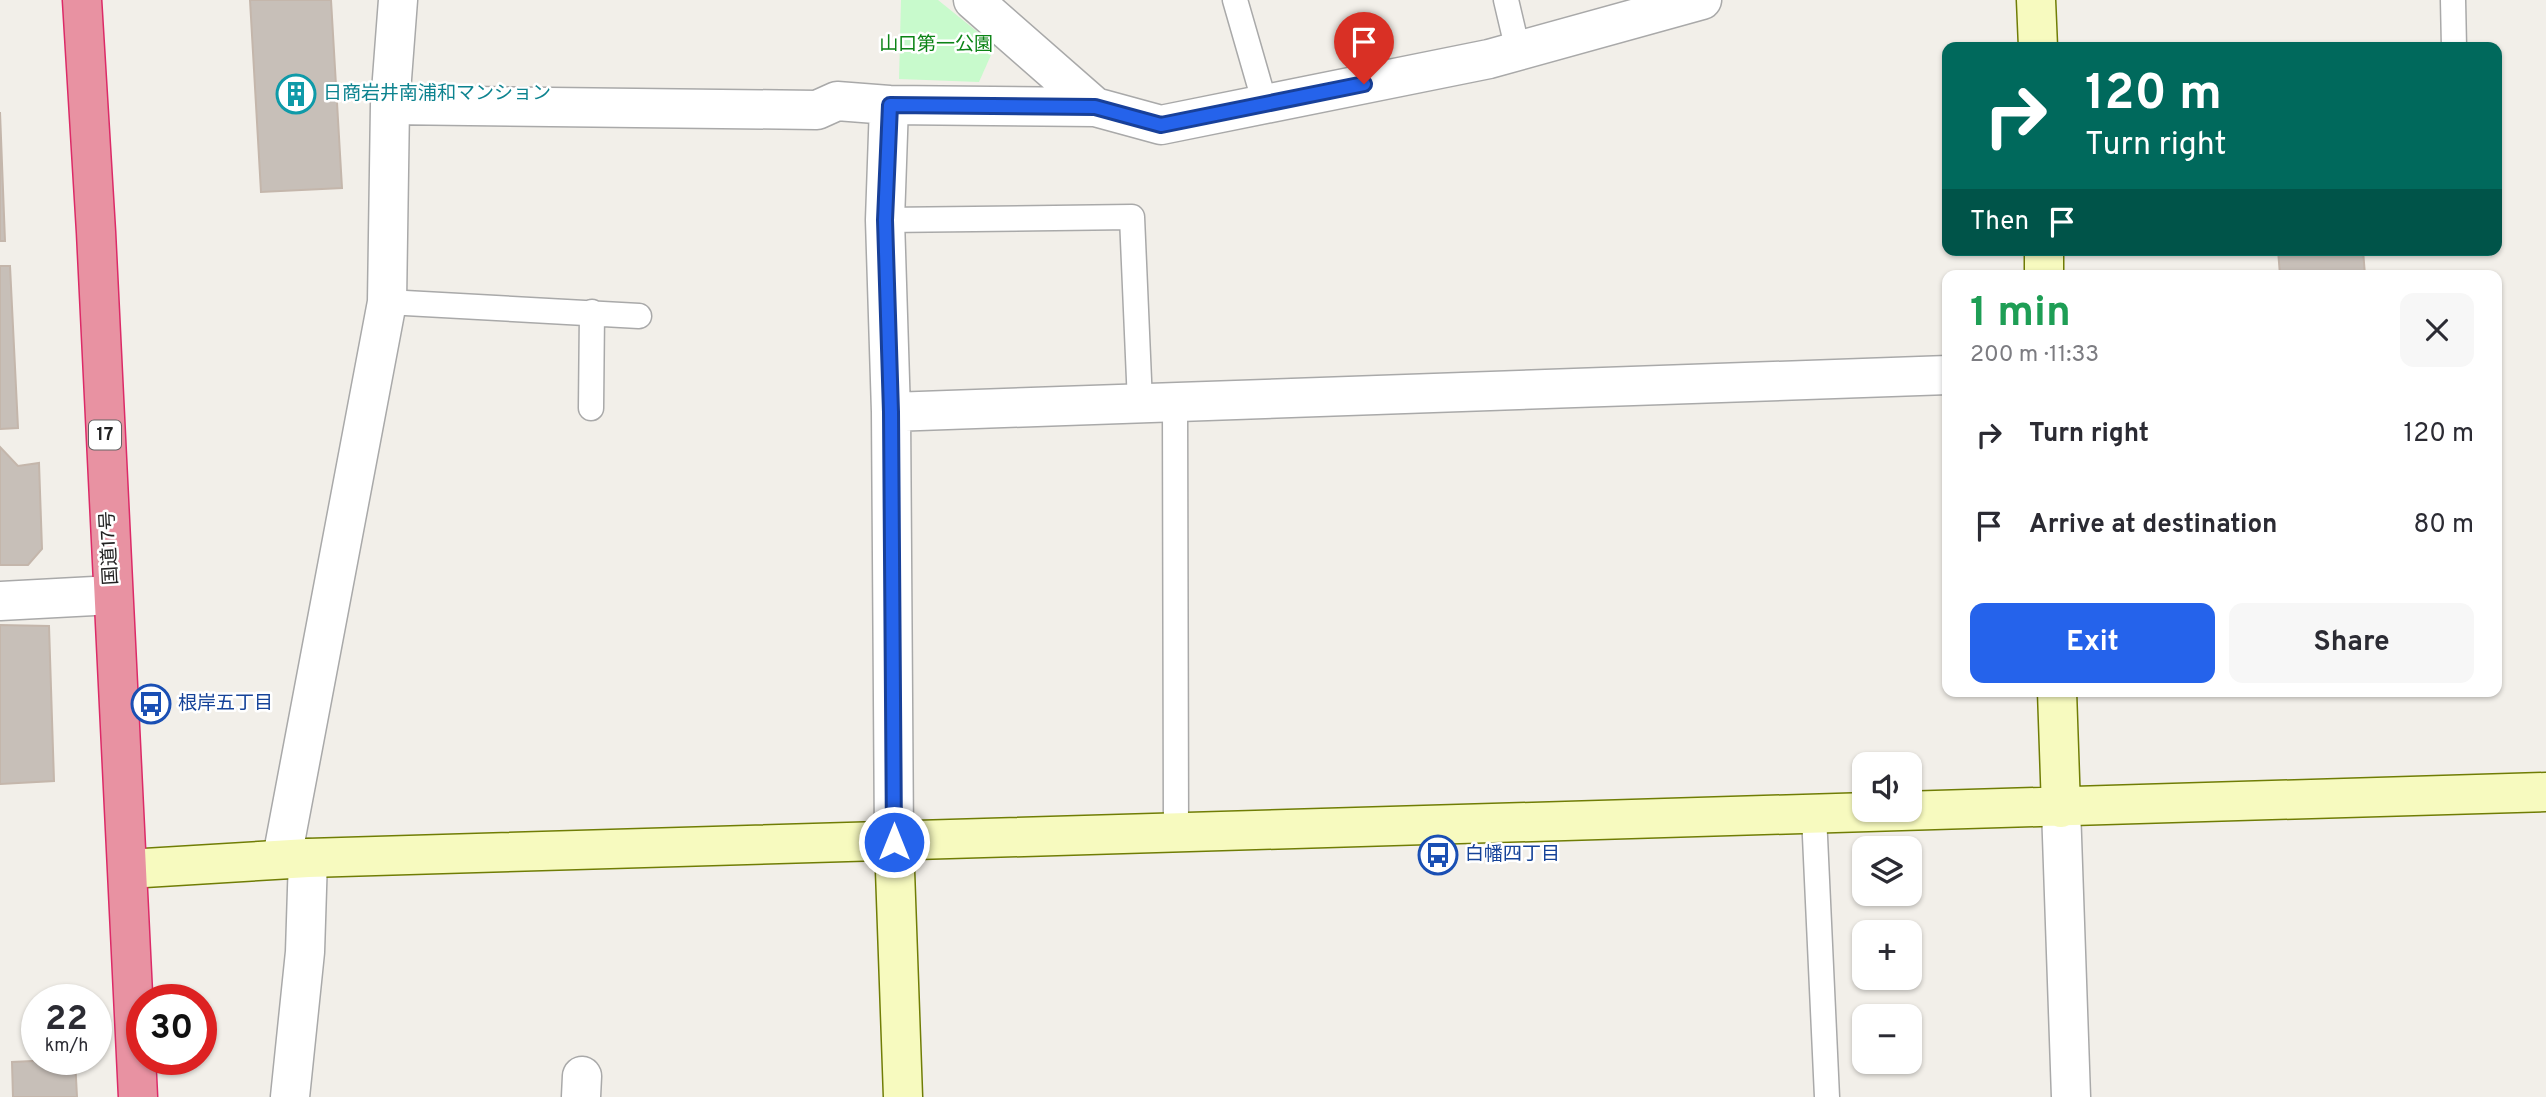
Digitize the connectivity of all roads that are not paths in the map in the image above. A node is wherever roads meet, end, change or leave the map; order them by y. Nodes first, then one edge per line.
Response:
1 (82, 0) edge
2 (398, 0) edge
3 (973, 0) edge
4 (1235, 0) edge
5 (1506, 0) edge
6 (1702, 0) edge
7 (2036, 0) edge
8 (2453, 0) edge
9 (2038, 42) edge
10 (2454, 42) edge
11 (1518, 51) junction
12 (1265, 104) junction
13 (390, 105) junction
14 (890, 105) junction
15 (1095, 107) junction
16 (885, 220) junction
17 (387, 302) junction
18 (592, 312) junction
19 (639, 316) dead end
20 (1942, 375) edge
21 (1158, 403) junction
22 (591, 408) dead end
23 (891, 412) junction
24 (113, 595) junction
25 (0, 601) edge
26 (2057, 697) edge
27 (2546, 792) edge
28 (2061, 808) junction
29 (1814, 815) junction
30 (1176, 833) junction
31 (894, 842) junction
32 (295, 858) junction
33 (128, 869) junction
34 (138, 1097) edge
35 (290, 1097) edge
36 (903, 1097) edge
37 (1828, 1097) edge
38 (2071, 1097) edge

1 - 24 highway, 国道17号 / 17
2 - 13 street
3 - 15 street
4 - 12 lane
5 - 11 lane
6 - 11 street
7 - 9 street
8 - 10 lane
11 - 12 street
12 - 15 street
13 - 14 street
13 - 17 street
14 - 15 street
14 - 16 street
16 - 21 lane
16 - 23 street
17 - 18 lane
17 - 32 street
18 - 19 lane
18 - 22 lane
20 - 21 street
21 - 23 street
21 - 30 lane
23 - 31 street
24 - 25 street
24 - 33 highway, 国道17号 / 17
26 - 28 street
27 - 28 street
28 - 29 street
28 - 38 street
29 - 30 street
29 - 37 lane
30 - 31 street
31 - 32 street
31 - 36 street
32 - 33 street
32 - 35 street
33 - 34 highway, 国道17号 / 17

